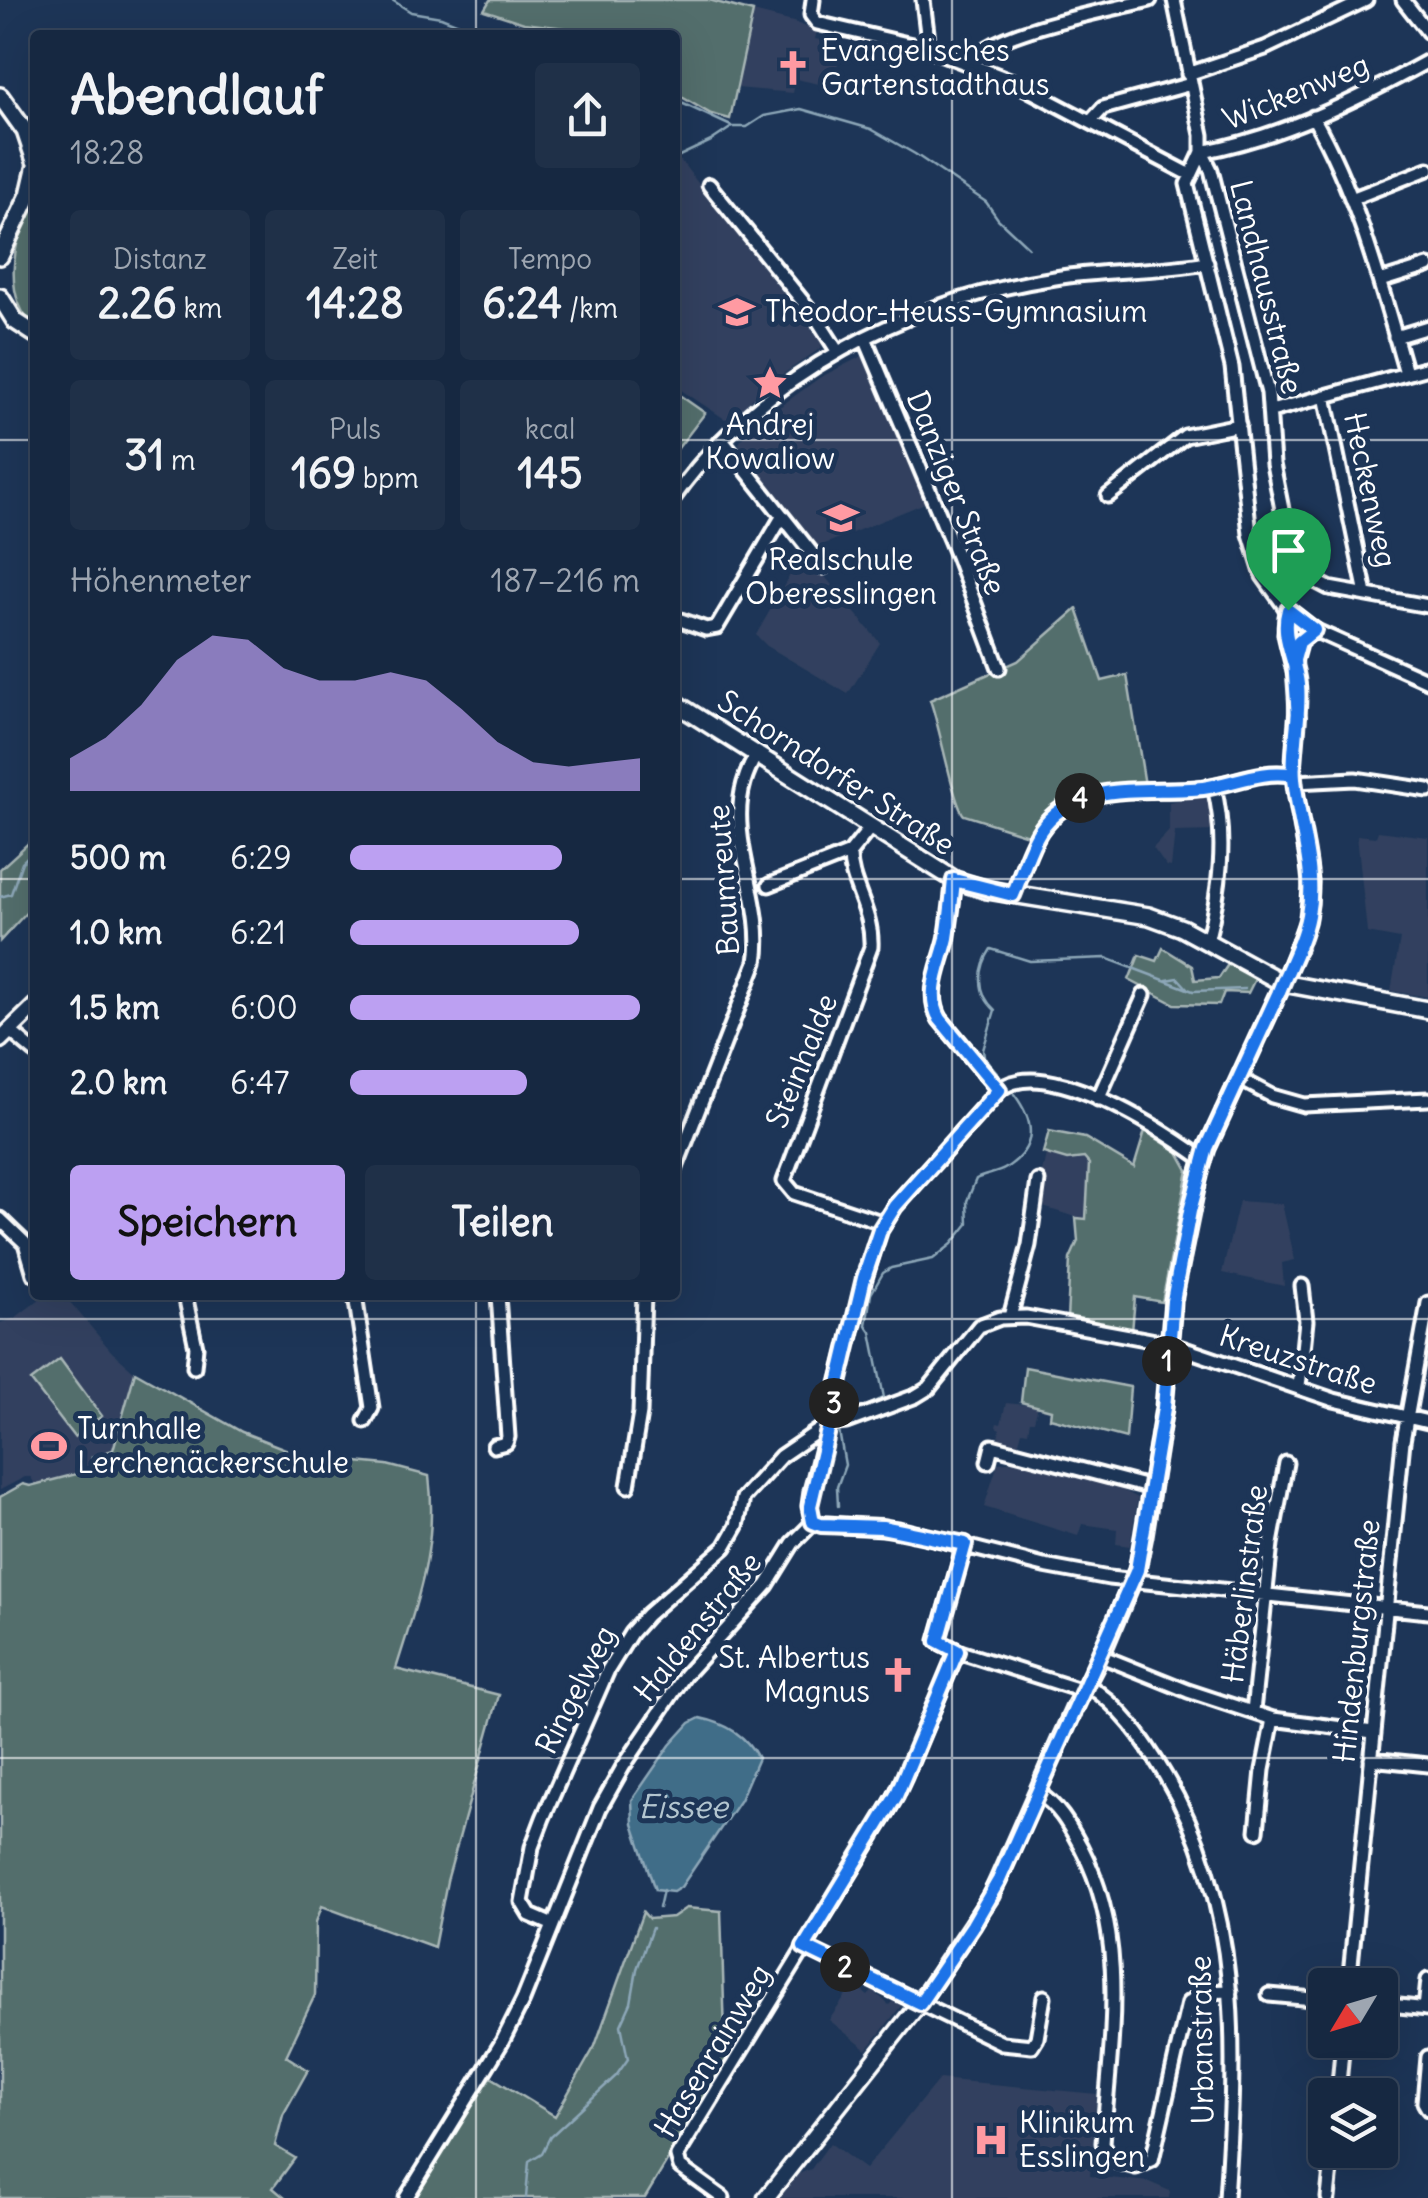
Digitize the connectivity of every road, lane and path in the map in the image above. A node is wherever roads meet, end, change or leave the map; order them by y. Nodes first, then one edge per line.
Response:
1 (813, 0) edge
2 (924, 0) edge
3 (1150, 0) edge
4 (1174, 0) edge
5 (1366, 0) edge
6 (1403, 0) edge
7 (1428, 32) edge
8 (930, 49) junction
9 (1428, 60) edge
10 (971, 64) junction
11 (1190, 79) junction
12 (0, 96) edge
13 (1313, 117) junction
14 (1091, 121) junction
15 (30, 146) edge
16 (1202, 152) junction
17 (1428, 169) edge
18 (1189, 174) junction
19 (709, 184) dead end
20 (30, 193) edge
21 (1350, 199) junction
22 (0, 256) edge
23 (1207, 263) junction
24 (1428, 266) edge
25 (1380, 281) junction
26 (0, 296) edge
27 (1428, 327) edge
28 (30, 331) edge
29 (1395, 337) junction
30 (866, 338) junction
31 (838, 352) junction
32 (1428, 368) edge
33 (1406, 374) junction
34 (1325, 396) junction
35 (1272, 411) junction
36 (1239, 425) junction
37 (722, 440) junction
38 (680, 490) edge
39 (1108, 496) dead end
40 (782, 516) junction
41 (823, 567) dead end
42 (1366, 594) junction
43 (1428, 606) edge
44 (1288, 610) junction
45 (680, 620) edge
46 (1314, 630) junction
47 (1294, 660) junction
48 (999, 668) dead end
49 (1428, 681) edge
50 (680, 706) edge
51 (757, 754) junction
52 (1294, 778) junction
53 (1214, 786) junction
54 (1428, 790) edge
55 (870, 828) junction
56 (850, 853) junction
57 (954, 880) junction
58 (768, 885) dead end
59 (1013, 895) junction
60 (1208, 942) junction
61 (1282, 982) junction
62 (1144, 995) dead end
63 (1428, 1010) edge
64 (30, 1011) edge
65 (5, 1036) edge
66 (30, 1049) edge
67 (1244, 1081) junction
68 (999, 1090) junction
69 (1098, 1099) junction
70 (1428, 1099) edge
71 (680, 1157) edge
72 (1203, 1159) junction
73 (1038, 1181) dead end
74 (0, 1218) edge
75 (884, 1223) junction
76 (30, 1262) edge
77 (1302, 1286) dead end
78 (186, 1300) edge
79 (357, 1300) edge
80 (498, 1300) edge
81 (644, 1300) edge
82 (1428, 1303) edge
83 (1010, 1317) junction
84 (1167, 1343) junction
85 (194, 1367) dead end
86 (1299, 1387) junction
87 (1406, 1419) junction
88 (366, 1421) dead end
89 (1428, 1422) edge
90 (828, 1424) junction
91 (494, 1446) dead end
92 (988, 1462) dead end
93 (1286, 1463) dead end
94 (628, 1486) dead end
95 (1152, 1488) junction
96 (813, 1522) junction
97 (965, 1544) junction
98 (1133, 1580) junction
99 (1266, 1594) junction
100 (1386, 1608) junction
101 (1428, 1612) edge
102 (957, 1651) junction
103 (1101, 1656) junction
104 (1084, 1687) junction
105 (1254, 1711) junction
106 (1273, 1719) junction
107 (1373, 1732) junction
108 (1370, 1759) junction
109 (1428, 1764) edge
110 (1038, 1793) junction
111 (1258, 1831) dead end
112 (553, 1925) junction
113 (804, 1947) junction
114 (1351, 1968) edge
115 (1428, 1980) edge
116 (1230, 1991) junction
117 (1268, 1994) dead end
118 (1044, 1997) dead end
119 (1308, 1998) edge
120 (920, 2003) junction
121 (1398, 2006) edge
122 (1426, 2009) edge
123 (1428, 2057) edge
124 (1428, 2109) edge
125 (1330, 2168) edge
126 (406, 2198) edge
127 (723, 2198) edge
128 (766, 2198) edge
129 (1226, 2198) edge
130 (1328, 2198) edge

1 - 8 street
2 - 8 street
3 - 10 street
4 - 11 street, Landhausstraße
5 - 11 street
6 - 7 street
8 - 10 street
9 - 13 street, Wickenweg
10 - 14 street
11 - 14 street
11 - 16 street, Landhausstraße
12 - 15 main road
13 - 16 street, Wickenweg
13 - 21 street
14 - 18 street
16 - 18 street, Wickenweg
16 - 35 street, Landhausstraße
17 - 21 street
18 - 23 street
19 - 31 street
20 - 22 main road
21 - 25 street
23 - 30 street
23 - 36 street
24 - 25 street
25 - 29 street
26 - 28 main road
27 - 29 street
29 - 33 street
30 - 31 street
30 - 48 street, Danziger Straße
31 - 37 street
32 - 33 street
33 - 34 street
34 - 35 street
34 - 42 street, Heckenweg
35 - 42 street, Landhausstraße
36 - 39 street
36 - 44 street
37 - 38 street
37 - 40 street
40 - 41 street
40 - 45 street
42 - 43 street, Landhausstraße
44 - 46 street
44 - 47 street
46 - 47 street
46 - 49 street
47 - 52 street
50 - 51 main road, Schorndorfer Straße
51 - 55 main road, Schorndorfer Straße
51 - 71 street, Baumreute
52 - 53 street
52 - 54 street
52 - 61 street
53 - 59 street
53 - 60 street
55 - 56 street
55 - 57 main road, Schorndorfer Straße
56 - 58 street
56 - 75 street, Steinhalde
57 - 59 main road, Schorndorfer Straße
57 - 68 street
59 - 60 main road, Schorndorfer Straße
60 - 61 main road, Schorndorfer Straße
61 - 63 main road, Schorndorfer Straße
61 - 67 street
62 - 69 street
64 - 65 street
65 - 66 street
67 - 70 street
67 - 72 street
68 - 69 street
68 - 75 street
69 - 72 street
72 - 84 street
73 - 83 street
74 - 76 street
75 - 90 street
77 - 86 street
78 - 85 street
79 - 88 street
80 - 91 street
81 - 94 street
82 - 87 street, Hindenburgstraße
83 - 84 street, Kreuzstraße
83 - 90 street
84 - 86 street, Kreuzstraße
84 - 95 street
86 - 87 street, Kreuzstraße
87 - 89 street, Kreuzstraße
87 - 100 street, Hindenburgstraße
90 - 96 street
90 - 112 street, Ringelweg
92 - 95 street
93 - 99 street, Häberlinstraße
95 - 98 street
96 - 97 street
96 - 112 street, Haldenstraße
97 - 98 street
97 - 102 street
98 - 99 street
98 - 103 street
99 - 100 street
99 - 105 street, Häberlinstraße
100 - 101 street
100 - 107 street, Hindenburgstraße
102 - 104 street
102 - 113 street, Hasenrainweg
103 - 104 street
103 - 105 street
104 - 110 street
104 - 116 street, Urbanstraße
105 - 106 street
106 - 107 street
106 - 111 street
107 - 108 street, Hindenburgstraße
108 - 109 street
108 - 114 street, Hindenburgstraße
110 - 116 street
110 - 120 street
112 - 126 street, Haldenstraße
113 - 120 street
113 - 127 street, Hasenrainweg
115 - 122 street
116 - 129 street, Urbanstraße
117 - 119 street
118 - 120 street
120 - 128 street
121 - 122 street
123 - 124 street
125 - 130 street

